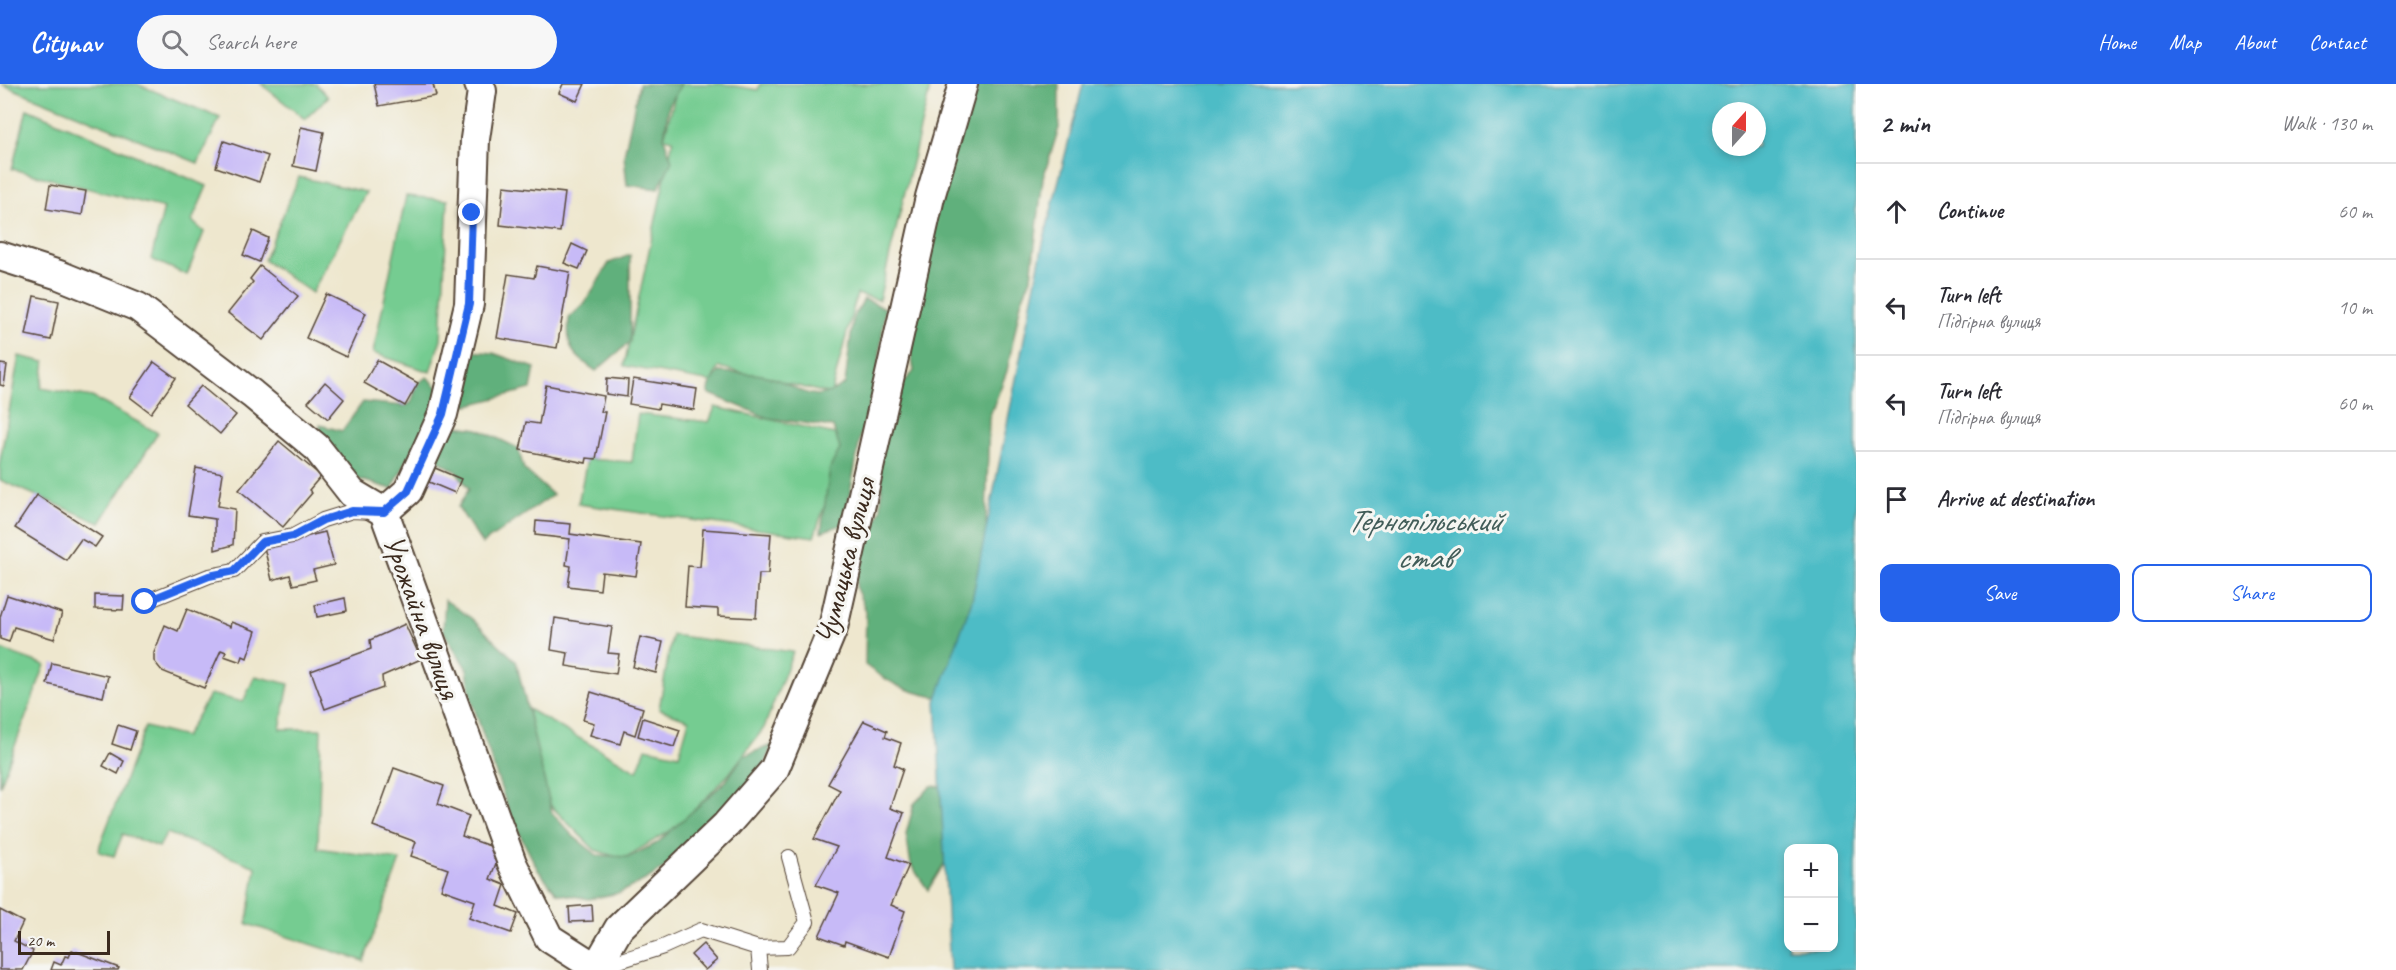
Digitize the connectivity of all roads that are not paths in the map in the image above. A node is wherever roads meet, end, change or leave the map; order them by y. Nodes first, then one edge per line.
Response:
1 (479, 84) edge
2 (963, 84) edge
3 (0, 256) edge
4 (384, 512) junction
5 (145, 602) dead end
6 (789, 857) dead end
7 (758, 948) junction
8 (596, 969) edge
9 (760, 970) edge

1 - 4 street
2 - 8 street, Чумацька вулиця
3 - 4 street, Урожайна вулиця
4 - 5 lane
4 - 8 street, Урожайна вулиця
6 - 7 lane
7 - 8 lane
7 - 9 lane

